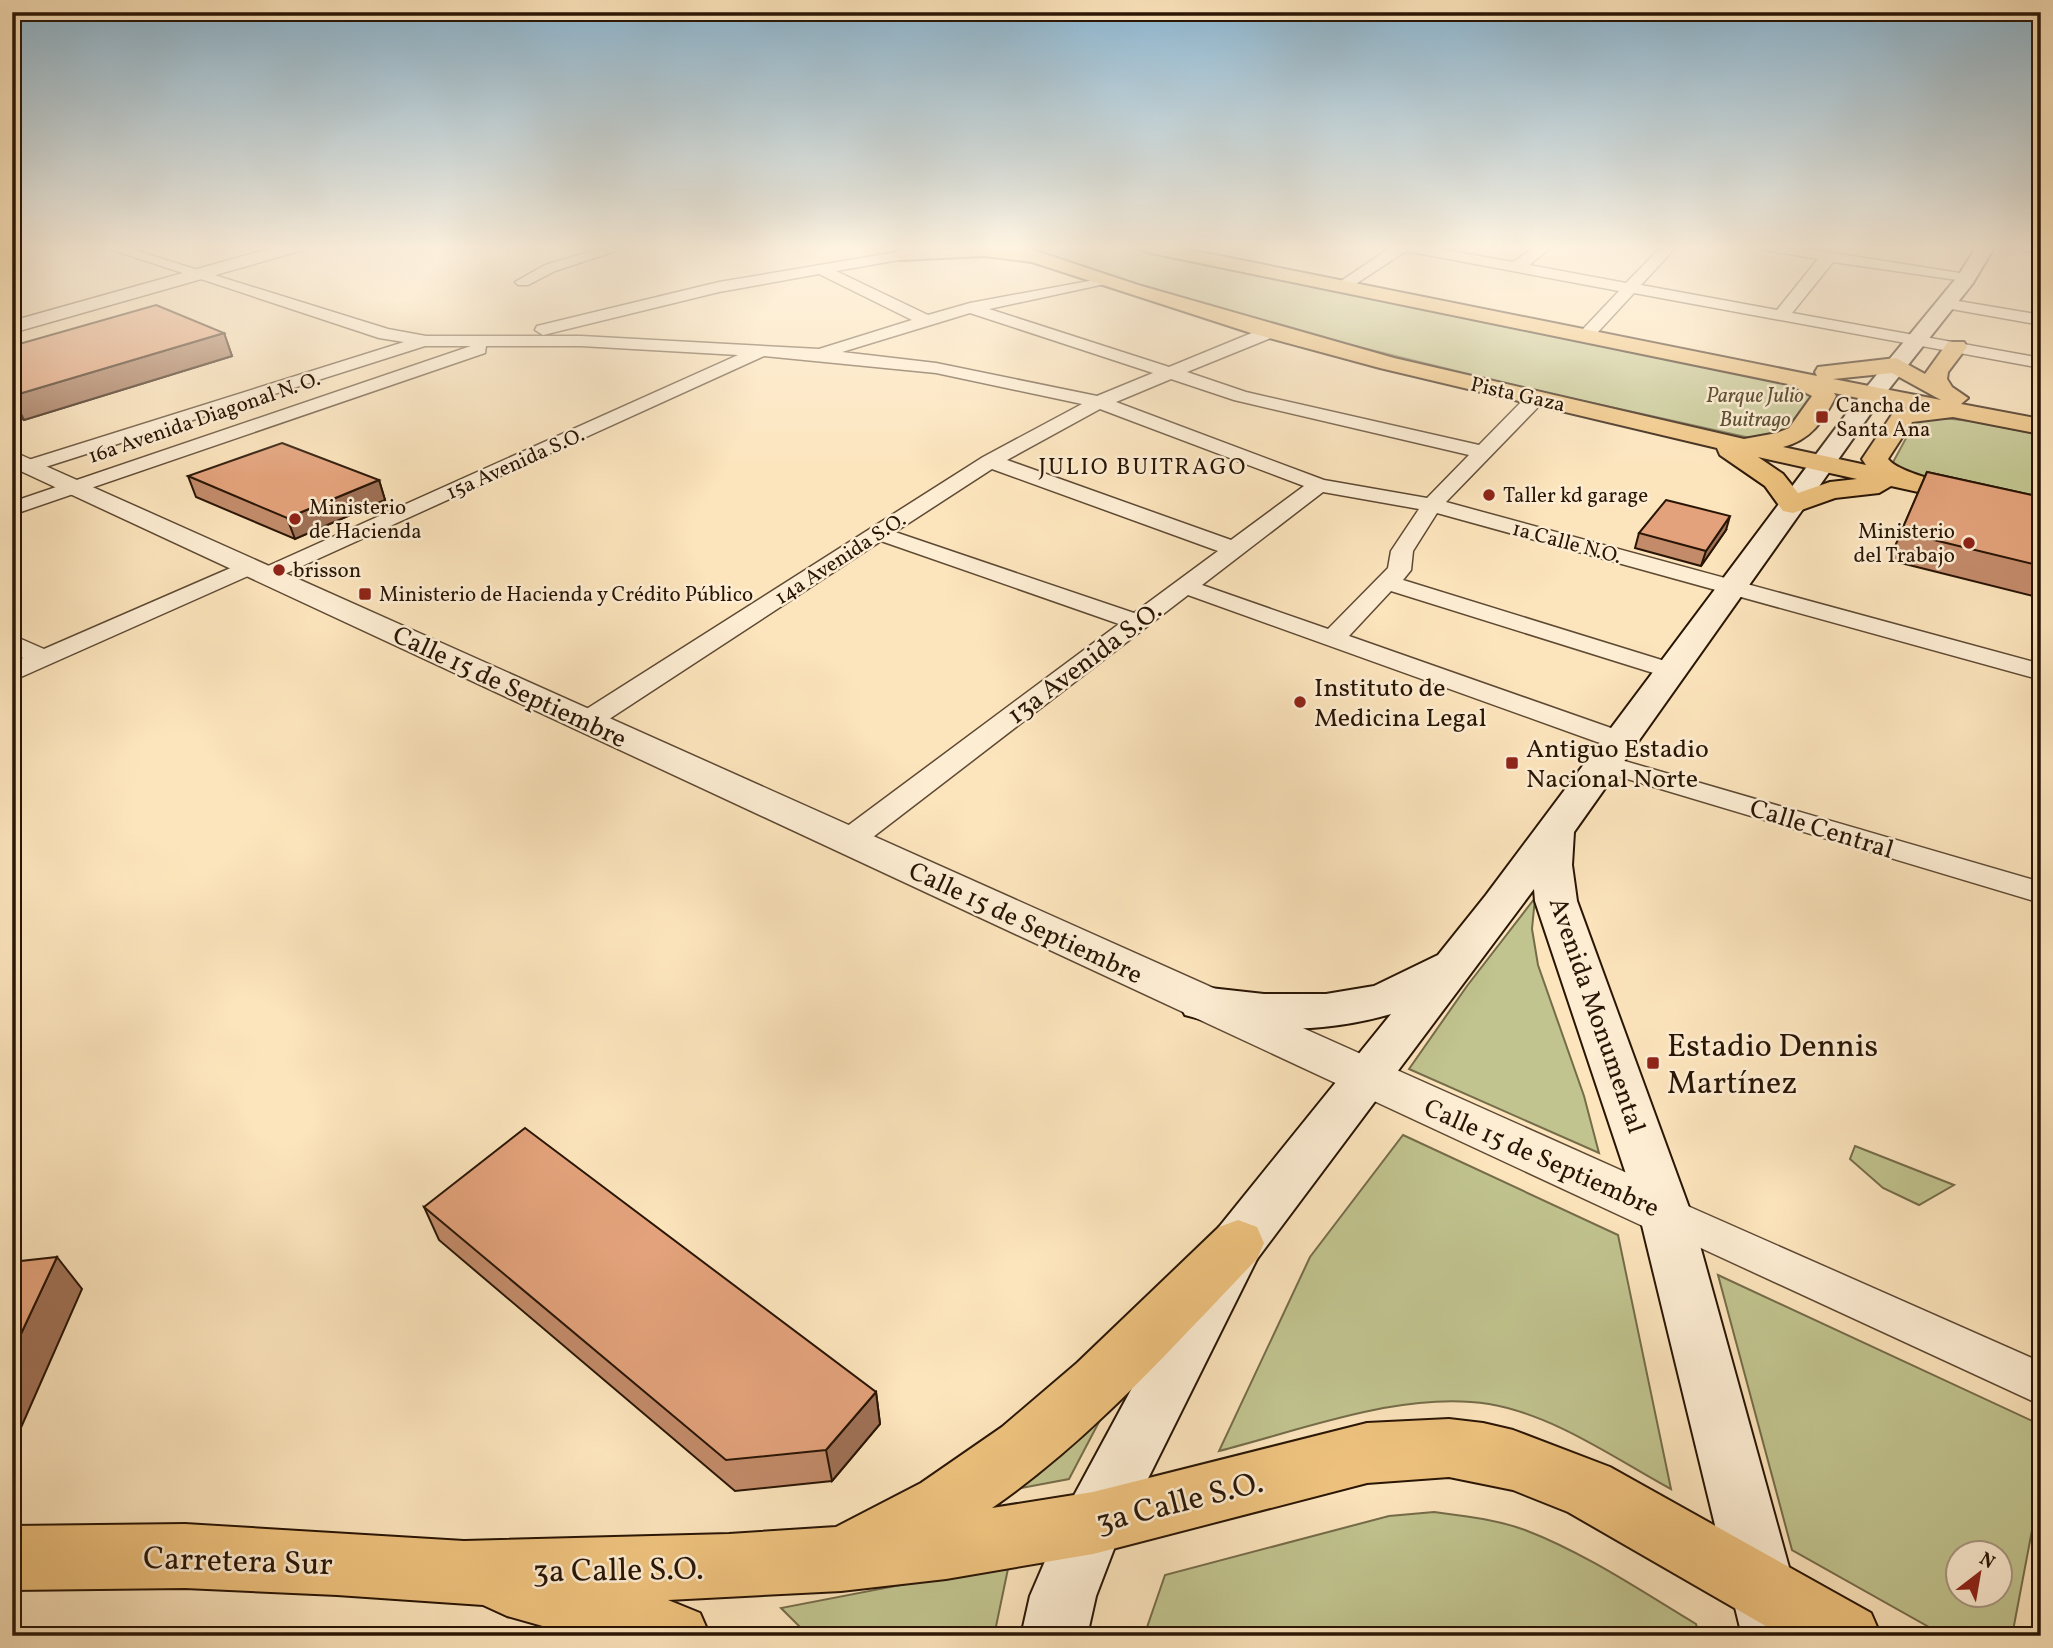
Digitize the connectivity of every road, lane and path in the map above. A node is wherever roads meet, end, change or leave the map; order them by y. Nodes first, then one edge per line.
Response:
1 (351, 323) edge
2 (572, 323) edge
3 (914, 323) edge
4 (1016, 323) edge
5 (1240, 323) edge
6 (1515, 323) edge
7 (1596, 323) edge
8 (1824, 323) edge
9 (1930, 323) edge
10 (1591, 329) dead end
11 (1270, 332) junction
12 (510, 339) junction
13 (1916, 340) junction
14 (426, 341) junction
15 (1956, 347) junction
16 (763, 351) junction
17 (816, 354) junction
18 (2041, 363) edge
19 (1896, 365) junction
20 (1747, 369) junction
21 (1170, 373) junction
22 (1796, 379) junction
23 (1943, 392) junction
24 (1873, 394) junction
25 (1535, 399) junction
26 (1099, 402) junction
27 (1984, 416) junction
28 (1655, 425) junction
29 (2041, 427) edge
30 (1731, 442) junction
31 (1482, 452) junction
32 (990, 461) junction
33 (21, 462) edge
34 (1824, 463) junction
35 (1319, 485) junction
36 (73, 486) junction
37 (1947, 490) junction
38 (1432, 505) junction
39 (1793, 505) junction
40 (12, 509) edge
41 (2041, 511) edge
42 (878, 533) junction
43 (1234, 549) junction
44 (258, 571) junction
45 (1389, 583) junction
46 (1184, 586) junction
47 (1733, 587) junction
48 (1137, 622) junction
49 (1332, 639) junction
50 (12, 642) edge
51 (43, 659) junction
52 (1672, 671) junction
53 (2041, 672) edge
54 (12, 673) edge
55 (587, 721) junction
56 (1612, 752) junction
57 (1555, 833) junction
58 (849, 840) junction
59 (2041, 893) edge
60 (1460, 957) junction
61 (1201, 1003) junction
62 (1366, 1077) junction
63 (1665, 1213) junction
64 (1238, 1243) junction
65 (2041, 1384) edge
66 (1093, 1523) junction
67 (12, 1558) edge
68 (841, 1559) junction
69 (464, 1573) junction
70 (1768, 1611) edge
71 (677, 1636) edge
72 (1054, 1636) edge
73 (1848, 1636) edge

1 - 14 street
2 - 12 street
3 - 17 street
4 - 21 street
5 - 11 main road, Pista Gaza
6 - 20 main road
7 - 10 street
8 - 13 street
9 - 13 main road
11 - 21 street, 14a Avenida S.O.
11 - 25 main road, Pista Gaza
12 - 14 street
12 - 16 street, 1a Calle N.O.
12 - 36 street, 16a Avenida Diagonal N. O.
13 - 15 street
13 - 19 main road
14 - 33 street
15 - 18 street
15 - 23 main road
16 - 17 street, 1a Calle N.O.
16 - 44 street, 15a Avenida S.O.
17 - 26 street, 1a Calle N.O.
19 - 20 main road
19 - 23 main road
19 - 24 main road
20 - 22 main road
21 - 26 street, 14a Avenida S.O.
21 - 31 street
22 - 24 main road
22 - 30 main road
23 - 29 main road
24 - 27 main road
24 - 34 main road
25 - 28 main road, Pista Gaza
25 - 31 street
26 - 32 street, 14a Avenida S.O.
26 - 35 street, 1a Calle N.O.
27 - 29 main road
27 - 37 main road
28 - 30 main road, Pista Gaza
28 - 39 main road
30 - 34 main road, Pista Gaza
31 - 38 street
32 - 42 street, 14a Avenida S.O.
32 - 43 street
33 - 36 street, Calle 15 de Septiembre
34 - 37 main road, Pista Gaza
34 - 39 main road
35 - 38 street, 1a Calle N.O.
35 - 43 street, 13a Avenida S.O.
36 - 40 street, 16a Avenida Diagonal N. O.
36 - 44 street, Calle 15 de Septiembre
37 - 39 main road
37 - 41 main road, Pista Gaza
38 - 45 street
38 - 47 street, 1a Calle N.O.
39 - 47 main road
42 - 48 street
42 - 55 street, 14a Avenida S.O.
43 - 46 street, 13a Avenida S.O.
44 - 51 street, 15a Avenida S.O.
44 - 55 street, Calle 15 de Septiembre
45 - 49 street
45 - 52 street
46 - 48 street, 13a Avenida S.O.
46 - 49 street, Calle Central
47 - 52 main road
47 - 53 street, 1a Calle N.O.
48 - 58 street, 13a Avenida S.O.
49 - 56 street, Calle Central
50 - 51 street
51 - 54 street, 15a Avenida S.O.
52 - 56 main road
55 - 58 street, Calle 15 de Septiembre
56 - 57 main road
56 - 59 street, Calle Central
57 - 60 main road
57 - 63 main road, Avenida Monumental
58 - 61 street, Calle 15 de Septiembre
60 - 61 main road
60 - 62 main road
61 - 62 street, Calle 15 de Septiembre
62 - 63 street, Calle 15 de Septiembre
62 - 64 main road
63 - 65 street, Calle 15 de Septiembre
63 - 70 main road, Avenida Monumental
64 - 66 main road
64 - 68 main road
66 - 68 main road, 3a Calle S.O.
66 - 70 main road, 3a Calle S.O.
66 - 72 main road
67 - 69 main road, Carretera Sur
68 - 69 main road, 3a Calle S.O.
69 - 71 main road
70 - 73 main road, 3a Calle S.O.

